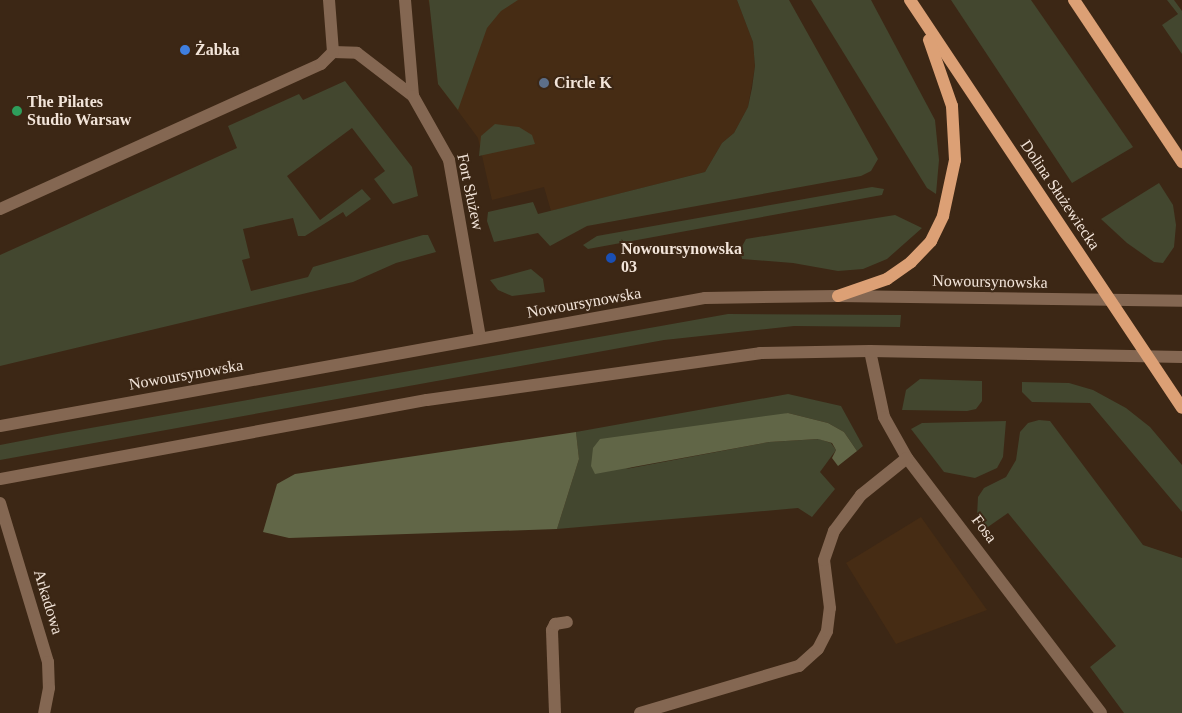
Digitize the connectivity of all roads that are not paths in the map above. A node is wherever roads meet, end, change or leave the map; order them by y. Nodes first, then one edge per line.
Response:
1 (329, 0) edge
2 (405, 0) edge
3 (910, 0) edge
4 (1074, 0) edge
5 (924, 23) junction
6 (333, 52) junction
7 (413, 96) junction
8 (1182, 162) edge
9 (0, 210) edge
10 (838, 296) junction
11 (1110, 300) junction
12 (1182, 301) edge
13 (480, 338) junction
14 (870, 351) junction
15 (1147, 357) junction
16 (1182, 357) edge
17 (1182, 408) edge
18 (0, 426) edge
19 (907, 458) junction
20 (0, 479) edge
21 (0, 503) edge
22 (566, 622) dead end
23 (44, 713) edge
24 (555, 713) edge
25 (640, 713) edge
26 (1101, 713) edge

1 - 6 street
2 - 7 street, Fort Służew
3 - 5 main road, Dolina Służewiecka
4 - 8 main road
5 - 10 main road
5 - 11 main road, Dolina Służewiecka
6 - 7 street
6 - 9 street
7 - 13 street, Fort Służew
10 - 11 street, Nowoursynowska
10 - 13 street, Nowoursynowska
11 - 12 street, Nowoursynowska
11 - 15 main road, Dolina Służewiecka
13 - 18 street, Nowoursynowska
14 - 15 street
14 - 19 street, Fosa
14 - 20 street
15 - 16 street
15 - 17 main road, Dolina Służewiecka
19 - 25 street
19 - 26 street, Fosa
21 - 23 street, Arkadowa
22 - 24 street

